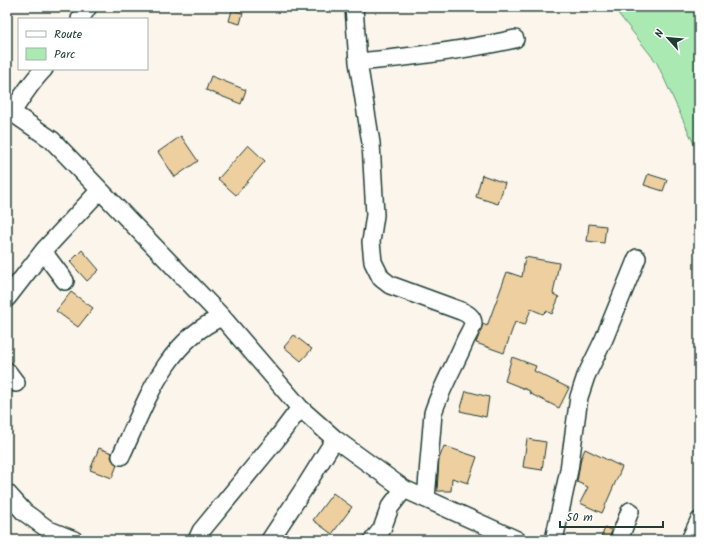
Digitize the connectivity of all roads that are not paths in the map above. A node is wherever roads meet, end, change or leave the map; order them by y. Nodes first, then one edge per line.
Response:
1 (88, 7) edge
2 (354, 7) edge
3 (81, 18) edge
4 (516, 39) dead end
5 (358, 62) junction
6 (43, 70) edge
7 (10, 111) edge
8 (100, 190) junction
9 (45, 249) junction
10 (637, 258) dead end
11 (65, 281) dead end
12 (7, 298) edge
13 (222, 317) junction
14 (300, 408) junction
15 (335, 439) junction
16 (121, 456) dead end
17 (404, 489) junction
18 (7, 493) edge
19 (426, 499) junction
20 (630, 511) dead end
21 (699, 520) edge
22 (508, 538) edge
23 (74, 540) edge
24 (197, 540) edge
25 (270, 540) edge
26 (373, 540) edge
27 (554, 540) edge
28 (620, 540) edge
29 (690, 540) edge

1 - 3 street
2 - 5 street
4 - 5 street
5 - 19 street
6 - 7 street
7 - 8 street
8 - 9 street
8 - 13 street
9 - 11 street
9 - 12 street
10 - 27 street
13 - 14 street
13 - 16 street
14 - 15 street
14 - 24 street
15 - 17 street
15 - 25 street
17 - 19 street
17 - 26 street
18 - 23 street
19 - 22 street
20 - 28 street
21 - 29 street

